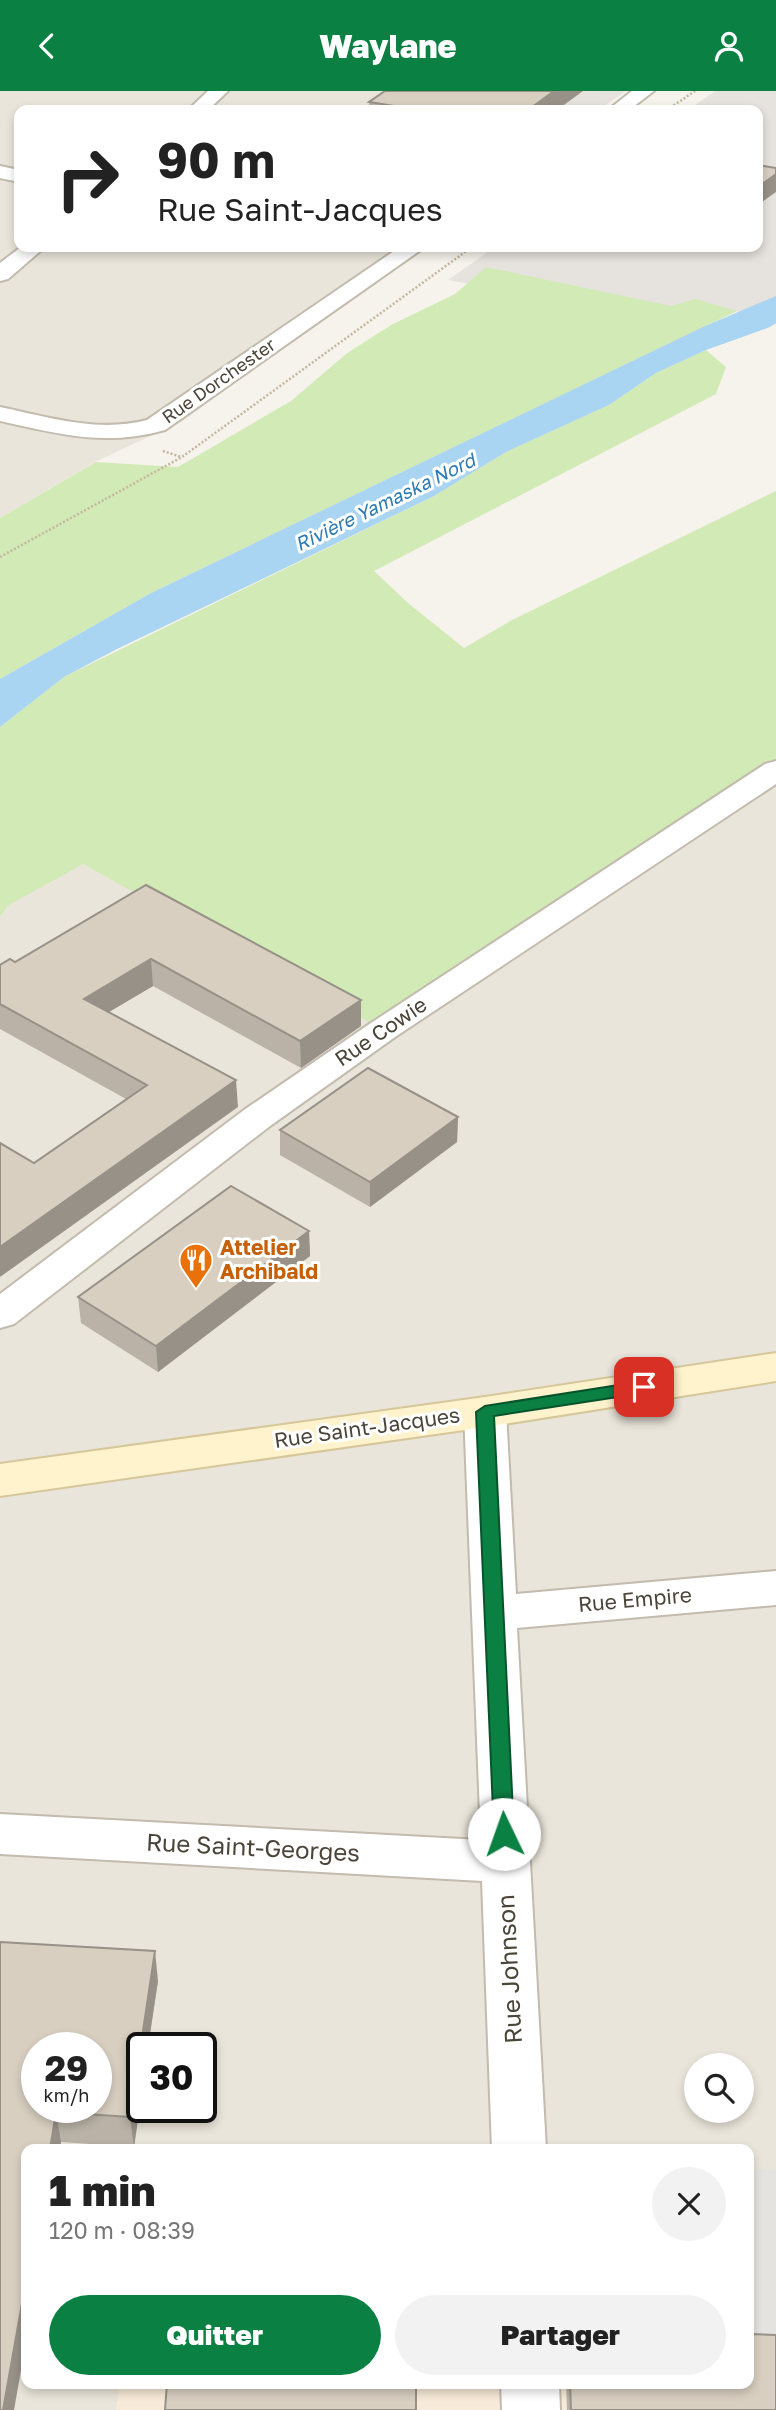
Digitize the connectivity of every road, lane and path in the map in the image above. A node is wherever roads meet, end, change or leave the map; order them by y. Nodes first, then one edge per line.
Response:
1 (219, 91) edge
2 (645, 91) edge
3 (695, 91) edge
4 (203, 105) edge
5 (624, 105) edge
6 (674, 105) edge
7 (28, 252) edge
8 (407, 252) edge
9 (465, 252) edge
10 (0, 274) edge
11 (0, 414) edge
12 (0, 557) edge
13 (776, 770) edge
14 (0, 1314) edge
15 (776, 1367) edge
16 (485, 1412) junction
17 (0, 1480) edge
18 (776, 1588) edge
19 (494, 1613) junction
20 (0, 1834) edge
21 (505, 1862) junction
22 (519, 2144) edge
23 (530, 2389) edge
24 (531, 2410) edge

1 - 4 street
2 - 5 street
3 - 6 path
7 - 10 street
8 - 11 street, Rue Dorchester
9 - 12 path
13 - 14 street, Rue Cowie
15 - 16 main road, Rue Saint-Jacques
16 - 17 main road, Rue Saint-Jacques
16 - 19 street, Rue Johnson
18 - 19 street, Rue Empire
19 - 21 street, Rue Johnson
20 - 21 street, Rue Saint-Georges
21 - 22 street, Rue Johnson
23 - 24 street

